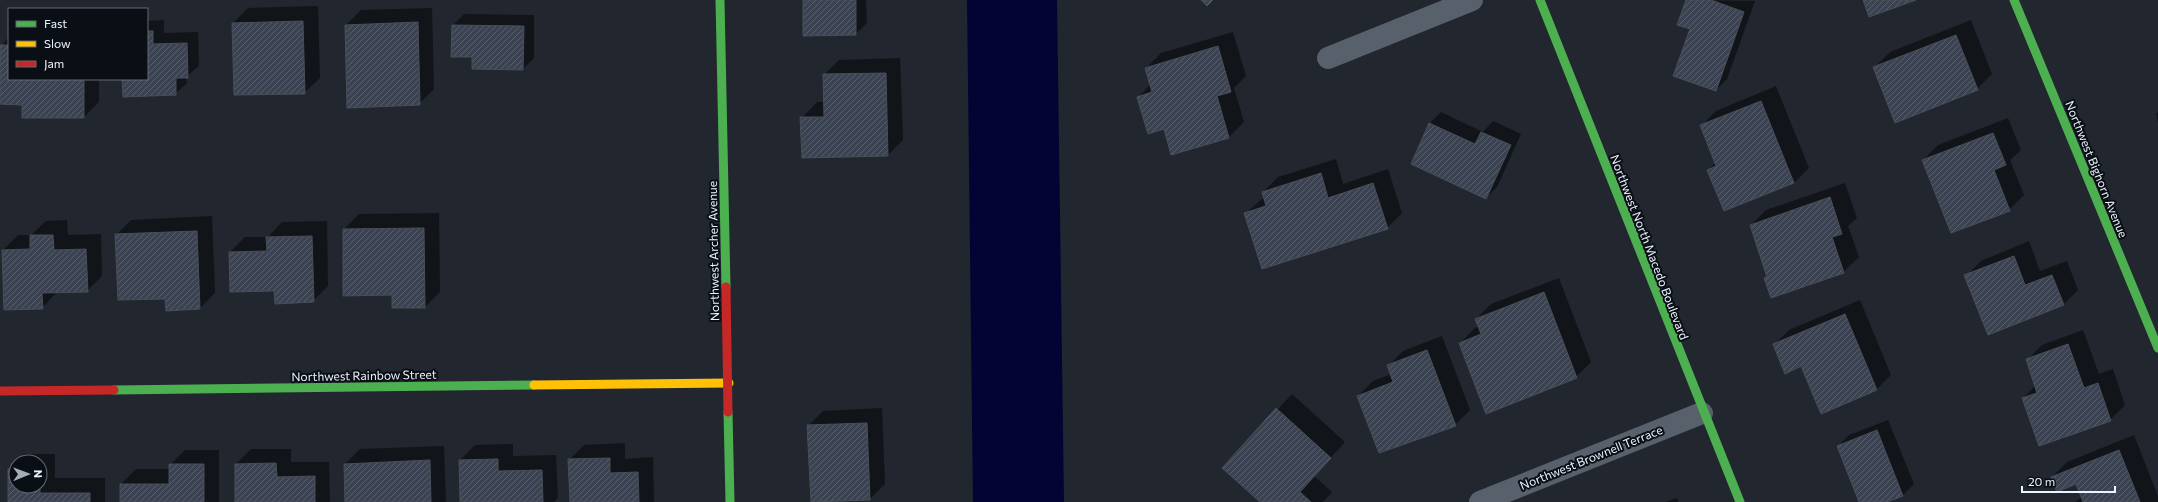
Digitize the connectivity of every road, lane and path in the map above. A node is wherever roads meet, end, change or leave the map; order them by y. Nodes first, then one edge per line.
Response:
1 (720, 0) edge
2 (1472, 0) edge
3 (1540, 0) edge
4 (2014, 0) edge
5 (1328, 58) dead end
6 (2158, 348) edge
7 (728, 383) junction
8 (0, 390) edge
9 (1702, 413) junction
10 (730, 502) edge
11 (1480, 502) edge
12 (1740, 502) edge

1 - 7 street, Northwest Archer Avenue
2 - 5 street
3 - 9 street, Northwest North Macedo Boulevard
4 - 6 street, Northwest Bighorn Avenue
7 - 8 street, Northwest Rainbow Street
7 - 10 street, Northwest Archer Avenue
9 - 11 street, Northwest Brownell Terrace
9 - 12 street, Northwest North Macedo Boulevard

